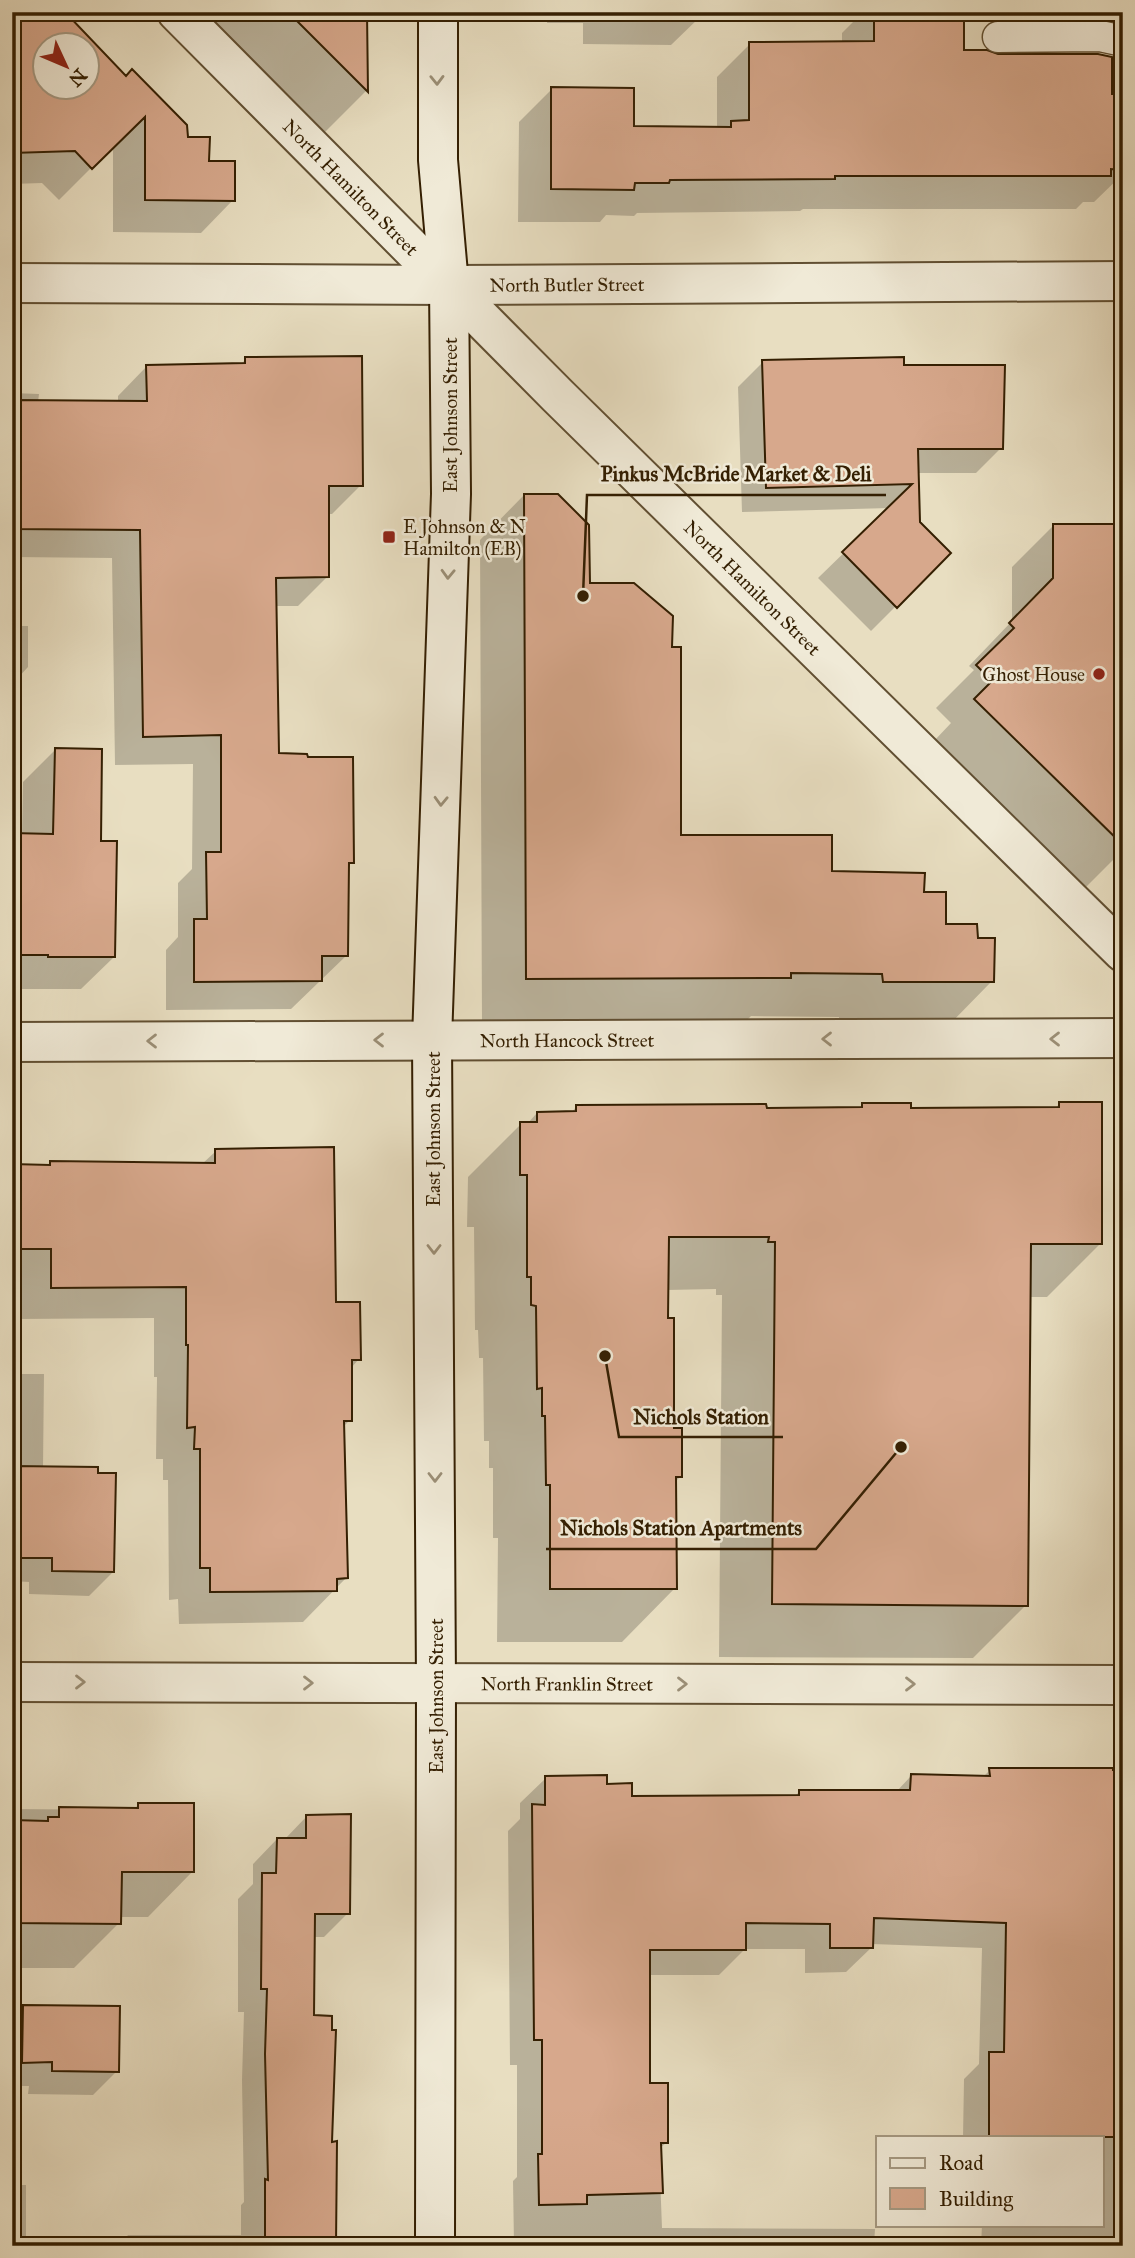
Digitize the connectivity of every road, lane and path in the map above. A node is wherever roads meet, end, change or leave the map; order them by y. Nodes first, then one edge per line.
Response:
1 (177, 12) edge
2 (438, 12) edge
3 (998, 37) dead end
4 (1123, 41) edge
5 (1123, 281) edge
6 (12, 283) edge
7 (449, 285) junction
8 (1123, 952) edge
9 (1123, 1038) edge
10 (432, 1040) junction
11 (12, 1042) edge
12 (12, 1682) edge
13 (436, 1683) junction
14 (1123, 1685) edge
15 (435, 2246) edge

1 - 7 street, North Hamilton Street
2 -> 7 street, East Johnson Street
3 - 4 lane
5 - 7 street, North Butler Street
6 - 7 street, North Butler Street
7 - 8 street, North Hamilton Street
7 -> 10 street, East Johnson Street
9 -> 10 street, North Hancock Street
10 -> 11 street, North Hancock Street
10 -> 13 street, East Johnson Street
12 -> 13 street, North Franklin Street
13 -> 14 street, North Franklin Street
13 - 15 street, East Johnson Street

